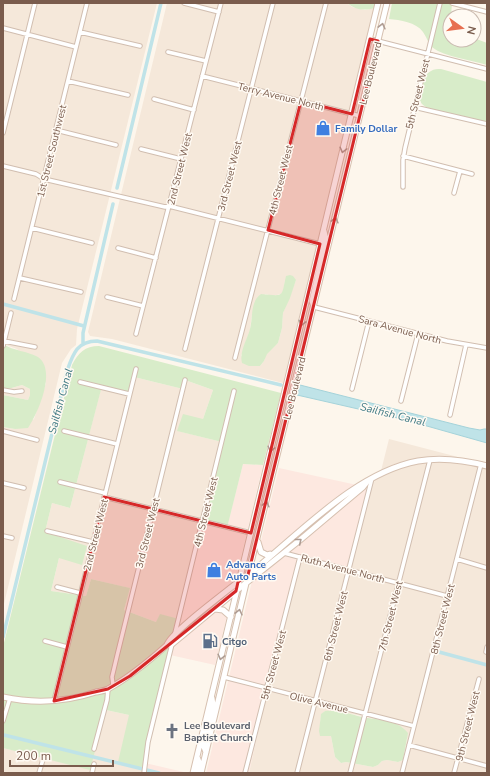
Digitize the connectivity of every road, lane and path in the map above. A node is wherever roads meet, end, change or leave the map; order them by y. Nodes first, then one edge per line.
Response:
1 (35, 3) edge
2 (87, 3) edge
3 (184, 3) edge
4 (221, 3) edge
5 (273, 3) edge
6 (326, 3) edge
7 (378, 3) edge
8 (387, 3) edge
9 (440, 3) edge
10 (452, 3) edge
11 (219, 12) junction
12 (487, 12) edge
13 (3, 28) edge
14 (80, 32) junction
15 (27, 34) junction
16 (370, 39) junction
17 (378, 41) junction
18 (140, 46) dead end
19 (76, 47) junction
20 (168, 52) dead end
21 (427, 54) junction
22 (206, 61) junction
23 (487, 69) edge
24 (202, 76) junction
25 (68, 81) junction
26 (252, 88) junction
27 (128, 95) dead end
28 (154, 99) dead end
29 (301, 101) junction
30 (414, 107) junction
31 (194, 110) junction
32 (352, 114) junction
33 (360, 116) junction
34 (487, 124) edge
35 (56, 130) junction
36 (3, 133) edge
37 (116, 145) dead end
38 (141, 149) dead end
39 (403, 156) junction
40 (181, 159) junction
41 (3, 166) edge
42 (460, 170) junction
43 (472, 174) dead end
44 (44, 179) junction
45 (403, 187) dead end
46 (454, 192) dead end
47 (169, 206) junction
48 (219, 218) junction
49 (32, 228) junction
50 (268, 230) junction
51 (324, 230) junction
52 (92, 243) dead end
53 (320, 244) junction
54 (118, 248) dead end
55 (156, 258) junction
56 (20, 278) junction
57 (81, 292) dead end
58 (107, 298) dead end
59 (14, 299) dead end
60 (144, 306) junction
61 (314, 307) junction
62 (11, 313) dead end
63 (368, 321) junction
64 (136, 334) dead end
65 (418, 334) junction
66 (4, 340) junction
67 (466, 345) junction
68 (3, 346) edge
69 (36, 348) dead end
70 (487, 348) edge
71 (185, 349) dead end
72 (235, 358) dead end
73 (136, 369) dead end
74 (185, 380) dead end
75 (80, 382) dead end
76 (352, 389) dead end
77 (3, 390) edge
78 (22, 391) dead end
79 (234, 391) dead end
80 (129, 394) junction
81 (401, 401) dead end
82 (450, 414) dead end
83 (3, 431) edge
84 (64, 431) dead end
85 (37, 440) dead end
86 (117, 444) junction
87 (430, 460) junction
88 (481, 464) junction
89 (487, 466) edge
90 (370, 480) junction
91 (60, 482) dead end
92 (3, 483) edge
93 (24, 488) dead end
94 (348, 493) junction
95 (105, 495) junction
96 (153, 509) junction
97 (320, 515) junction
98 (329, 516) junction
99 (203, 521) junction
100 (46, 531) dead end
101 (251, 533) junction
102 (3, 536) edge
103 (12, 538) dead end
104 (258, 539) junction
105 (93, 542) junction
106 (275, 551) junction
107 (284, 553) junction
108 (300, 557) junction
109 (457, 559) junction
110 (487, 568) edge
111 (349, 570) junction
112 (248, 575) junction
113 (238, 582) junction
114 (246, 583) junction
115 (398, 583) junction
116 (56, 588) dead end
117 (236, 591) junction
118 (80, 593) junction
119 (447, 596) junction
120 (215, 609) junction
121 (231, 617) junction
122 (175, 633) junction
123 (45, 641) dead end
124 (169, 645) junction
125 (67, 647) junction
126 (487, 647) edge
127 (486, 652) dead end
128 (224, 677) junction
129 (479, 679) dead end
130 (113, 685) junction
131 (267, 688) junction
132 (108, 689) junction
133 (3, 697) edge
134 (211, 697) junction
135 (10, 698) junction
136 (54, 701) junction
137 (316, 701) junction
138 (365, 713) junction
139 (3, 721) edge
140 (414, 726) junction
141 (409, 746) junction
142 (94, 749) dead end
143 (206, 752) junction
144 (44, 756) dead end
145 (197, 757) junction
146 (458, 758) junction
147 (94, 764) dead end
148 (487, 766) edge
149 (39, 773) edge
150 (92, 773) edge
151 (144, 773) edge
152 (193, 773) edge
153 (197, 773) edge
154 (201, 773) edge
155 (245, 773) edge
156 (298, 773) edge
157 (350, 773) edge
158 (402, 773) edge
159 (454, 773) edge

1 - 15 street
2 - 14 street, 1st Street Southwest
3 - 11 street
4 - 11 street, 2nd Street West
5 - 26 street, 3rd Street West
6 - 29 street, 4th Street West
7 - 16 main road, Lee Boulevard
17 -> 8 main road, Lee Boulevard
9 - 21 street, 5th Street West
10 - 12 street
11 - 22 street, 2nd Street West
13 - 15 street
14 - 18 street
14 - 19 street, 1st Street Southwest
15 - 19 street
15 - 36 street
16 - 17 street
16 - 32 main road, Lee Boulevard
17 - 21 street
17 - 33 main road, Lee Boulevard
19 - 25 street, 1st Street Southwest
20 - 22 street
21 - 23 street
21 - 30 street, 5th Street West
22 - 24 street, 2nd Street West
24 - 26 street, Terry Avenue North
24 - 31 street, 2nd Street West
25 - 27 street
25 - 35 street, 1st Street Southwest
26 - 29 street, Terry Avenue North
26 - 48 street, 3rd Street West
28 - 31 street
29 - 32 street, Terry Avenue North
29 - 50 street, 4th Street West
30 - 34 street
30 - 39 street, 5th Street West
31 - 40 street, 2nd Street West
32 - 33 street, Terry Avenue North
32 -> 51 main road, Lee Boulevard
61 -> 33 main road, Lee Boulevard
35 - 37 street
35 - 44 street, 1st Street Southwest
38 - 40 street
39 - 42 street
39 - 45 street, 5th Street West
40 - 47 street, 2nd Street West
41 - 44 street
42 - 43 street
42 - 46 street
44 - 47 street
44 - 49 street, 1st Street Southwest
47 - 48 street
47 - 55 street, 2nd Street West
48 - 50 street
48 - 71 street, 3rd Street West
49 - 52 street
49 - 56 street, 1st Street Southwest
50 - 53 street
50 - 72 street, 4th Street West
51 - 53 main road, Lee Boulevard
51 - 61 main road
53 -> 101 main road, Lee Boulevard
54 - 55 street
55 - 60 street, 2nd Street West
56 - 57 street
56 - 59 street, 1st Street Southwest
58 - 60 street
60 - 64 street, 2nd Street West
61 - 63 street, Sara Avenue North
104 -> 61 main road, Lee Boulevard
62 - 66 street
63 - 65 street, Sara Avenue North
63 - 76 street
65 - 67 street, Sara Avenue North
65 - 81 street
66 - 68 street
66 - 69 street
67 - 70 street, Sara Avenue North
67 - 82 street
73 - 80 street, 2nd Street West
74 - 96 street, 3rd Street West
75 - 80 street
77 - 78 street
79 - 99 street, 4th Street West
80 - 86 street, 2nd Street West
83 - 85 street
84 - 86 street
86 - 95 street, 2nd Street West
87 - 88 main road
87 - 90 main road
87 - 115 street, 7th Street West
88 - 89 main road
88 - 109 street, 8th Street West
90 - 94 main road
90 - 98 main road
90 - 111 street, 6th Street West
91 - 95 street
92 - 93 street
94 - 97 main road
94 - 98 main road
95 - 96 street
95 - 105 street, 2nd Street West
96 - 99 street
96 - 130 street, 3rd Street West
97 - 98 main road
97 - 106 main road
107 -> 98 main road
99 - 101 street
99 - 122 street, 4th Street West
100 - 105 street
101 - 113 main road, Lee Boulevard
102 - 103 street
104 - 106 main road
104 - 112 main road, Lee Boulevard
105 - 118 street, 2nd Street West
106 - 112 main road
107 - 108 street, Ruth Avenue North
107 - 114 main road
108 - 111 street, Ruth Avenue North
108 - 131 street, 5th Street West
109 - 110 street
109 - 119 street, 8th Street West
111 - 115 street, Ruth Avenue North
111 - 137 street, 6th Street West
112 - 113 main road
112 - 114 main road, Lee Boulevard
113 - 117 main road, Lee Boulevard
113 - 122 main road
114 - 117 main road
128 -> 114 main road, Lee Boulevard
115 - 119 street, Ruth Avenue North
115 - 138 street, 7th Street West
116 - 118 street
117 - 120 main road
117 - 121 main road, Lee Boulevard
118 - 125 street, 2nd Street West
119 - 140 street, 8th Street West
120 - 121 main road
120 - 124 main road
121 -> 134 main road, Lee Boulevard
122 - 124 main road
123 - 125 street
124 - 130 main road
124 - 151 street
125 - 136 street, 2nd Street West
126 - 127 street
128 - 131 street, Olive Avenue
128 - 143 main road, Lee Boulevard
129 - 146 street, 9th Street West
130 - 132 main road
131 - 137 street, Olive Avenue
131 - 155 street, 5th Street West
132 - 136 main road
132 - 142 street
133 - 135 main road
134 - 143 main road
134 - 145 main road, Lee Boulevard
135 - 136 main road
135 - 139 street
137 - 138 street, Olive Avenue
137 - 156 street, 6th Street West
138 - 140 street, Olive Avenue
138 - 157 street, 7th Street West
140 - 141 street, 8th Street West
141 - 146 street
141 - 158 street, 8th Street West
143 - 154 main road, Lee Boulevard
144 - 149 street
145 - 152 main road, Lee Boulevard
145 - 153 main road
146 - 148 street
146 - 159 street, 9th Street West
147 - 150 street

